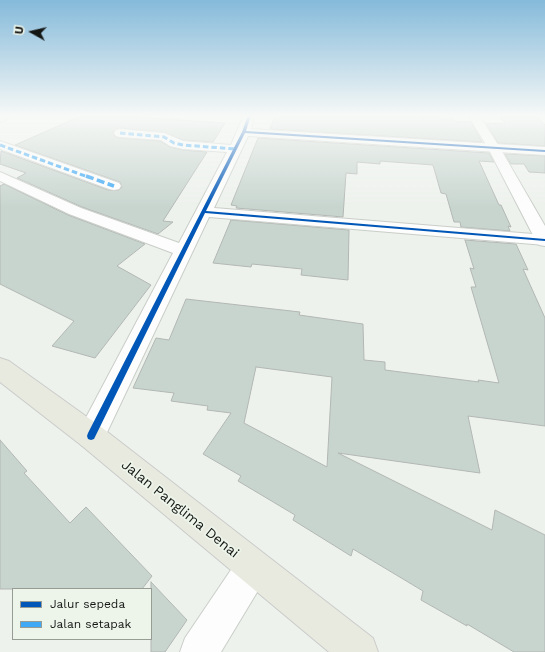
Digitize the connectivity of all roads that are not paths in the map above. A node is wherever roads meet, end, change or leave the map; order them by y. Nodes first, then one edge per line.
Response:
1 (1, 145) edge
2 (236, 145) edge
3 (454, 145) edge
4 (492, 145) edge
5 (494, 148) junction
6 (545, 151) edge
7 (0, 176) edge
8 (114, 186) dead end
9 (204, 212) junction
10 (545, 240) edge
11 (184, 251) junction
12 (0, 368) edge
13 (91, 436) junction
14 (253, 567) junction
15 (198, 652) edge
16 (358, 652) edge

1 - 8 street
2 - 9 street
3 - 5 street
4 - 5 street
5 - 6 street
5 - 10 street
7 - 11 street
9 - 10 street
9 - 11 street
11 - 13 street
12 - 13 main road, Jalan Panglima Denai
13 - 14 main road, Jalan Panglima Denai
14 - 15 street
14 - 16 main road, Jalan Panglima Denai

